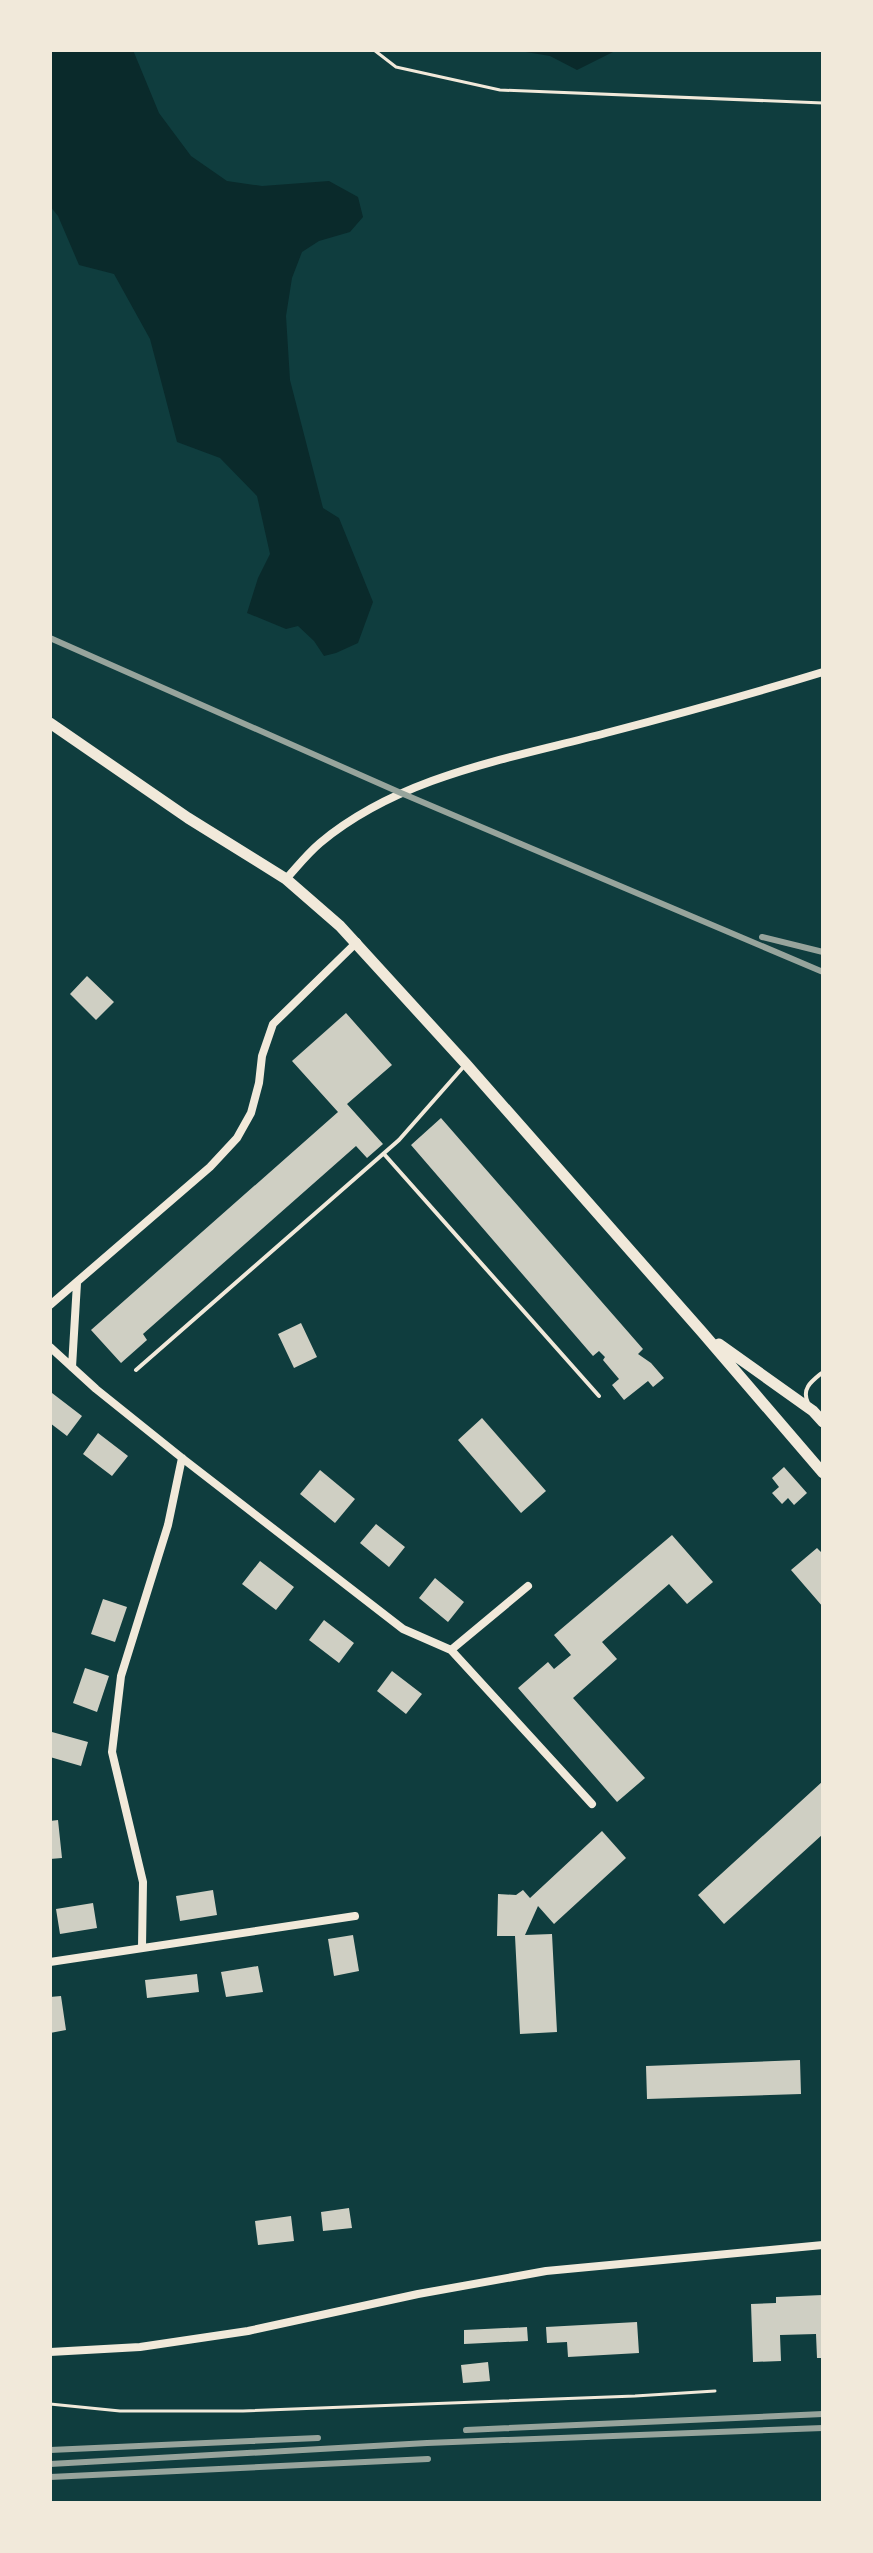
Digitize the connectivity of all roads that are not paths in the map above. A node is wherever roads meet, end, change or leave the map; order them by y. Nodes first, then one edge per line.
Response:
1 (823, 672) edge
2 (50, 723) edge
3 (286, 879) junction
4 (357, 942) junction
5 (466, 1064) junction
6 (384, 1154) junction
7 (77, 1283) junction
8 (50, 1305) edge
9 (702, 1332) junction
10 (50, 1347) edge
11 (72, 1367) junction
12 (136, 1370) dead end
13 (823, 1372) edge
14 (599, 1396) dead end
15 (813, 1411) junction
16 (823, 1422) edge
17 (182, 1458) junction
18 (823, 1473) edge
19 (528, 1586) dead end
20 (451, 1650) junction
21 (592, 1804) dead end
22 (355, 1916) dead end
23 (142, 1947) junction
24 (50, 1962) edge
25 (823, 2245) edge
26 (50, 2352) edge

1 - 3 street
2 - 3 street
3 - 4 street
4 - 5 street
4 - 7 street
5 - 6 lane
5 - 9 street
6 - 12 lane
6 - 14 lane
7 - 8 street
7 - 11 street
9 - 15 street
9 - 18 street
10 - 11 street
11 - 17 street
13 - 15 lane
15 - 16 street
17 - 20 street
17 - 23 street
19 - 20 street
20 - 21 street
22 - 23 street
23 - 24 street
25 - 26 street

